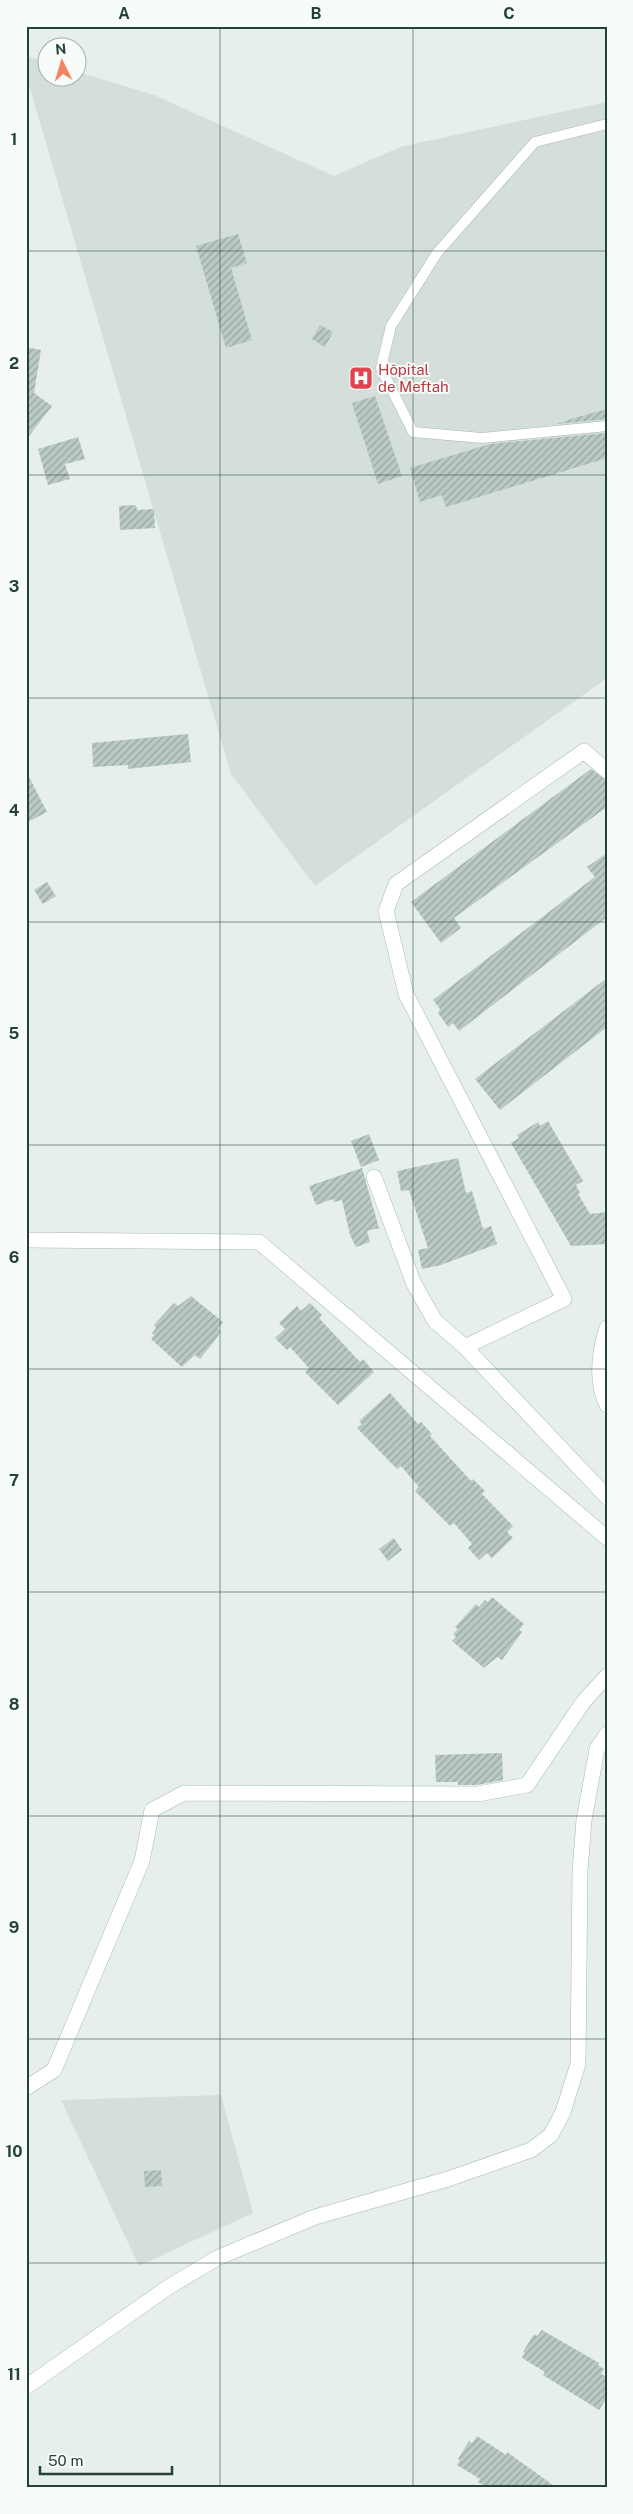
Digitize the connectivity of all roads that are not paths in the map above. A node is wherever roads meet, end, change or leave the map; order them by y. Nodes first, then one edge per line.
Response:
1 (607, 124) edge
2 (607, 426) edge
3 (607, 771) edge
4 (374, 1177) dead end
5 (26, 1240) edge
6 (607, 1328) edge
7 (465, 1346) junction
8 (607, 1404) edge
9 (607, 1497) edge
10 (607, 1538) edge
11 (607, 1676) edge
12 (607, 1734) edge
13 (26, 2088) edge
14 (26, 2386) edge

1 - 2 lane
3 - 7 street
4 - 7 street
5 - 10 street
6 - 8 street
7 - 9 street
11 - 13 street
12 - 14 street

